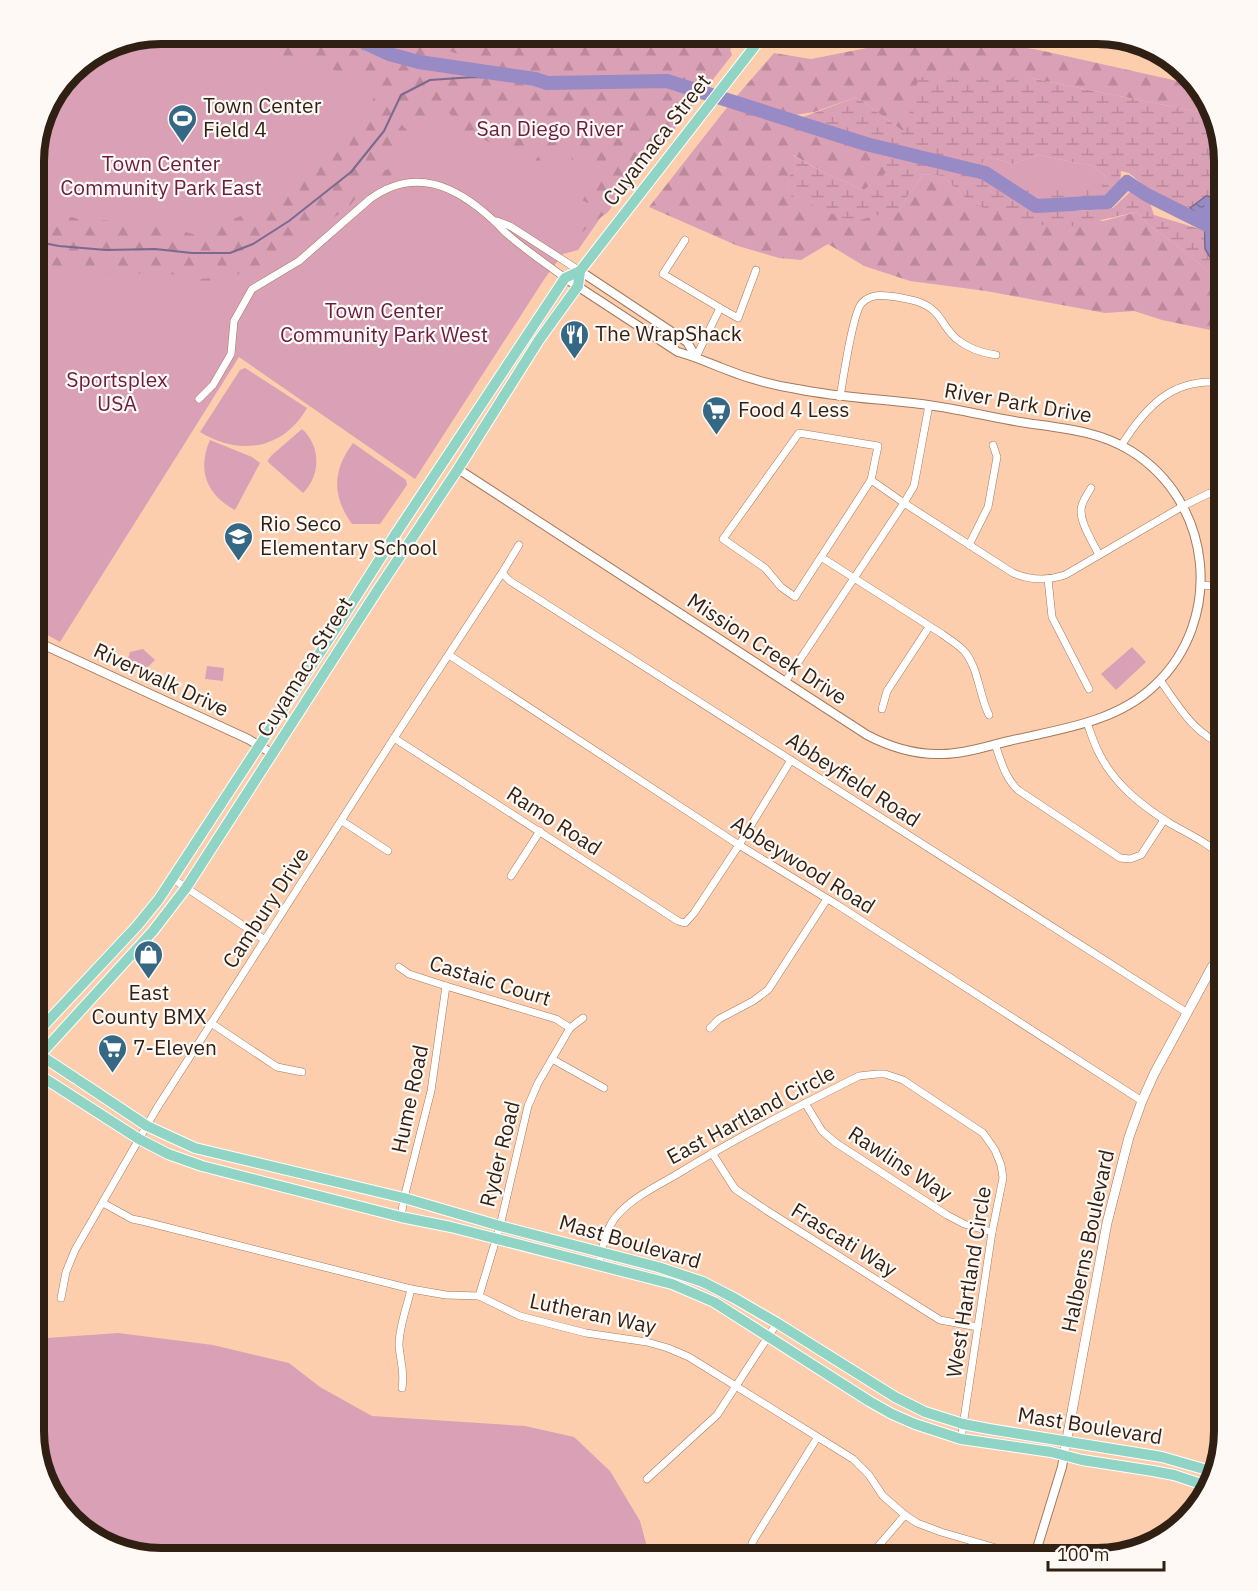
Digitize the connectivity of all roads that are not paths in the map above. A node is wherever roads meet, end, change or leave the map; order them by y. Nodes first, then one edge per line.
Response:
1 (756, 44) edge
2 (495, 221) junction
3 (684, 240) dead end
4 (756, 270) dead end
5 (580, 272) junction
6 (565, 278) junction
7 (578, 286) junction
8 (720, 308) junction
9 (996, 355) dead end
10 (696, 357) junction
11 (1214, 381) edge
12 (840, 397) junction
13 (199, 399) dead end
14 (929, 405) junction
15 (993, 445) dead end
16 (1121, 446) junction
17 (458, 470) junction
18 (871, 480) junction
19 (1091, 488) dead end
20 (1214, 492) edge
21 (904, 503) junction
22 (1183, 506) junction
23 (519, 545) dead end
24 (969, 545) junction
25 (386, 548) junction
26 (1100, 555) junction
27 (399, 557) junction
28 (820, 557) junction
29 (502, 573) junction
30 (853, 578) junction
31 (1048, 579) junction
32 (1201, 585) junction
33 (1214, 586) edge
34 (929, 627) junction
35 (44, 645) edge
36 (448, 655) junction
37 (1160, 680) junction
38 (785, 682) junction
39 (1089, 689) dead end
40 (882, 708) dead end
41 (989, 715) dead end
42 (1087, 723) junction
43 (394, 738) junction
44 (1214, 740) edge
45 (995, 744) junction
46 (259, 746) junction
47 (273, 754) junction
48 (791, 760) junction
49 (342, 820) junction
50 (1164, 820) junction
51 (540, 831) junction
52 (739, 845) junction
53 (388, 851) dead end
54 (1214, 851) edge
55 (511, 876) dead end
56 (173, 879) junction
57 (186, 888) junction
58 (827, 899) junction
59 (265, 940) junction
60 (1214, 964) edge
61 (399, 967) dead end
62 (446, 986) junction
63 (1186, 1012) junction
64 (583, 1018) dead end
65 (211, 1023) junction
66 (44, 1025) edge
67 (570, 1028) junction
68 (710, 1028) dead end
69 (44, 1047) edge
70 (552, 1059) junction
71 (44, 1061) edge
72 (302, 1072) dead end
73 (44, 1078) edge
74 (604, 1088) dead end
75 (1142, 1101) junction
76 (806, 1103) junction
77 (955, 1114) joint
78 (147, 1126) junction
79 (139, 1139) junction
80 (712, 1153) junction
81 (404, 1198) junction
82 (103, 1203) junction
83 (400, 1217) junction
84 (500, 1226) junction
85 (992, 1232) junction
86 (496, 1238) junction
87 (602, 1252) junction
88 (598, 1265) junction
89 (411, 1289) junction
90 (479, 1296) junction
91 (62, 1298) dead end
92 (777, 1323) junction
93 (978, 1327) junction
94 (768, 1337) junction
95 (736, 1386) junction
96 (402, 1388) dead end
97 (963, 1424) junction
98 (817, 1438) junction
99 (961, 1439) junction
100 (1066, 1441) junction
101 (1064, 1455) junction
102 (1208, 1470) edge
103 (647, 1479) dead end
104 (1201, 1484) edge
105 (905, 1515) junction
106 (751, 1548) edge
107 (877, 1548) edge
108 (997, 1548) edge
109 (1035, 1548) edge

1 - 5 main road, Cuyamaca Street
2 - 5 street, River Park Drive
2 - 6 street, River Park Drive
2 - 13 street, River Park Drive
3 - 8 street
4 - 8 street
5 - 6 main road
5 - 7 main road, Cuyamaca Street
5 - 10 street, River Park Drive
6 - 7 street, River Park Drive
6 - 25 main road, Cuyamaca Street
7 - 10 street, River Park Drive
7 - 17 main road, Cuyamaca Street
8 - 10 street
9 - 12 street
10 - 12 street, River Park Drive
11 - 16 street
12 - 14 street, River Park Drive
14 - 16 street, River Park Drive
14 - 21 street
15 - 24 street
16 - 22 street, River Park Drive
17 - 27 main road, Cuyamaca Street
17 - 38 street, Mission Creek Drive
18 - 21 street
18 - 28 street
18 - 28 street
19 - 26 street
20 - 22 street
21 - 24 street
21 - 30 street
22 - 26 street
22 - 32 street, River Park Drive
23 - 29 street, Cambury Drive
24 - 31 street
25 - 27 main road
25 - 46 main road, Cuyamaca Street
26 - 31 street
27 - 47 main road, Cuyamaca Street
28 - 30 street
29 - 36 street, Cambury Drive
29 - 48 street, Abbeyfield Road
30 - 34 street
30 - 38 street
31 - 39 street
32 - 33 street
32 - 37 street, River Park Drive
34 - 40 street
34 - 41 street
35 - 46 street, Riverwalk Drive
36 - 43 street, Cambury Drive
36 - 52 street, Abbeywood Road
37 - 42 street, River Park Drive
37 - 44 street
38 - 45 street, Mission Creek Drive
42 - 45 street, Mission Creek Drive
42 - 50 street
43 - 49 street, Cambury Drive
43 - 51 street, Ramo Road
45 - 50 street
46 - 47 street, Riverwalk Drive
46 - 56 main road, Cuyamaca Street
47 - 57 main road, Cuyamaca Street
48 - 52 street
48 - 63 street, Abbeyfield Road
49 - 53 street
49 - 59 street, Cambury Drive
50 - 54 street
51 - 52 street, Ramo Road
51 - 55 street
52 - 58 street, Abbeywood Road
56 - 57 street
56 - 66 main road, Cuyamaca Street
57 - 59 street
57 - 69 main road, Cuyamaca Street
58 - 68 street
58 - 75 street, Abbeywood Road
59 - 65 street, Cambury Drive
60 - 63 main road, Halberns Boulevard
61 - 62 street, Castaic Court
62 - 67 street, Castaic Court
62 - 81 street, Hume Road
63 - 75 main road, Halberns Boulevard
64 - 67 street
65 - 72 street
65 - 78 street, Cambury Drive
67 - 70 street, Ryder Road
70 - 74 street
70 - 84 street, Ryder Road
71 - 78 main road, Mast Boulevard
73 - 79 main road, Mast Boulevard
75 - 100 main road, Halberns Boulevard
76 - 77 street, East Hartland Circle
76 - 80 street, East Hartland Circle
76 - 85 street, Rawlins Way
77 - 85 street, West Hartland Circle
78 - 79 street, Cambury Drive
78 - 81 main road, Mast Boulevard
79 - 82 street, Cambury Drive
79 - 83 main road, Mast Boulevard
80 - 87 street, East Hartland Circle
80 - 93 street, Frascati Way
81 - 83 street, Hume Road
81 - 84 main road, Mast Boulevard
82 - 89 street, Lutheran Way
82 - 91 street, Cambury Drive
83 - 86 main road, Mast Boulevard
84 - 86 street, Ryder Road
84 - 87 main road, Mast Boulevard
85 - 93 street, West Hartland Circle
86 - 88 main road, Mast Boulevard
86 - 90 street, Ryder Road
87 - 88 street, East Hartland Circle
87 - 92 main road, Mast Boulevard
88 - 94 main road, Mast Boulevard
89 - 90 street, Lutheran Way
89 - 96 street
90 - 95 street, Lutheran Way
92 - 94 street
92 - 97 main road, Mast Boulevard
93 - 97 street, West Hartland Circle
94 - 95 street
94 - 99 main road, Mast Boulevard
95 - 98 street, Lutheran Way
95 - 103 street
97 - 99 street, West Hartland Circle
97 - 100 main road, Mast Boulevard
98 - 105 street, Lutheran Way
98 - 106 street
99 - 101 main road, Mast Boulevard
100 - 101 main road, Halberns Boulevard
100 - 102 main road, Mast Boulevard
101 - 104 main road, Mast Boulevard
101 - 109 street, Halberns Boulevard
105 - 107 street
105 - 108 street, Lutheran Way

